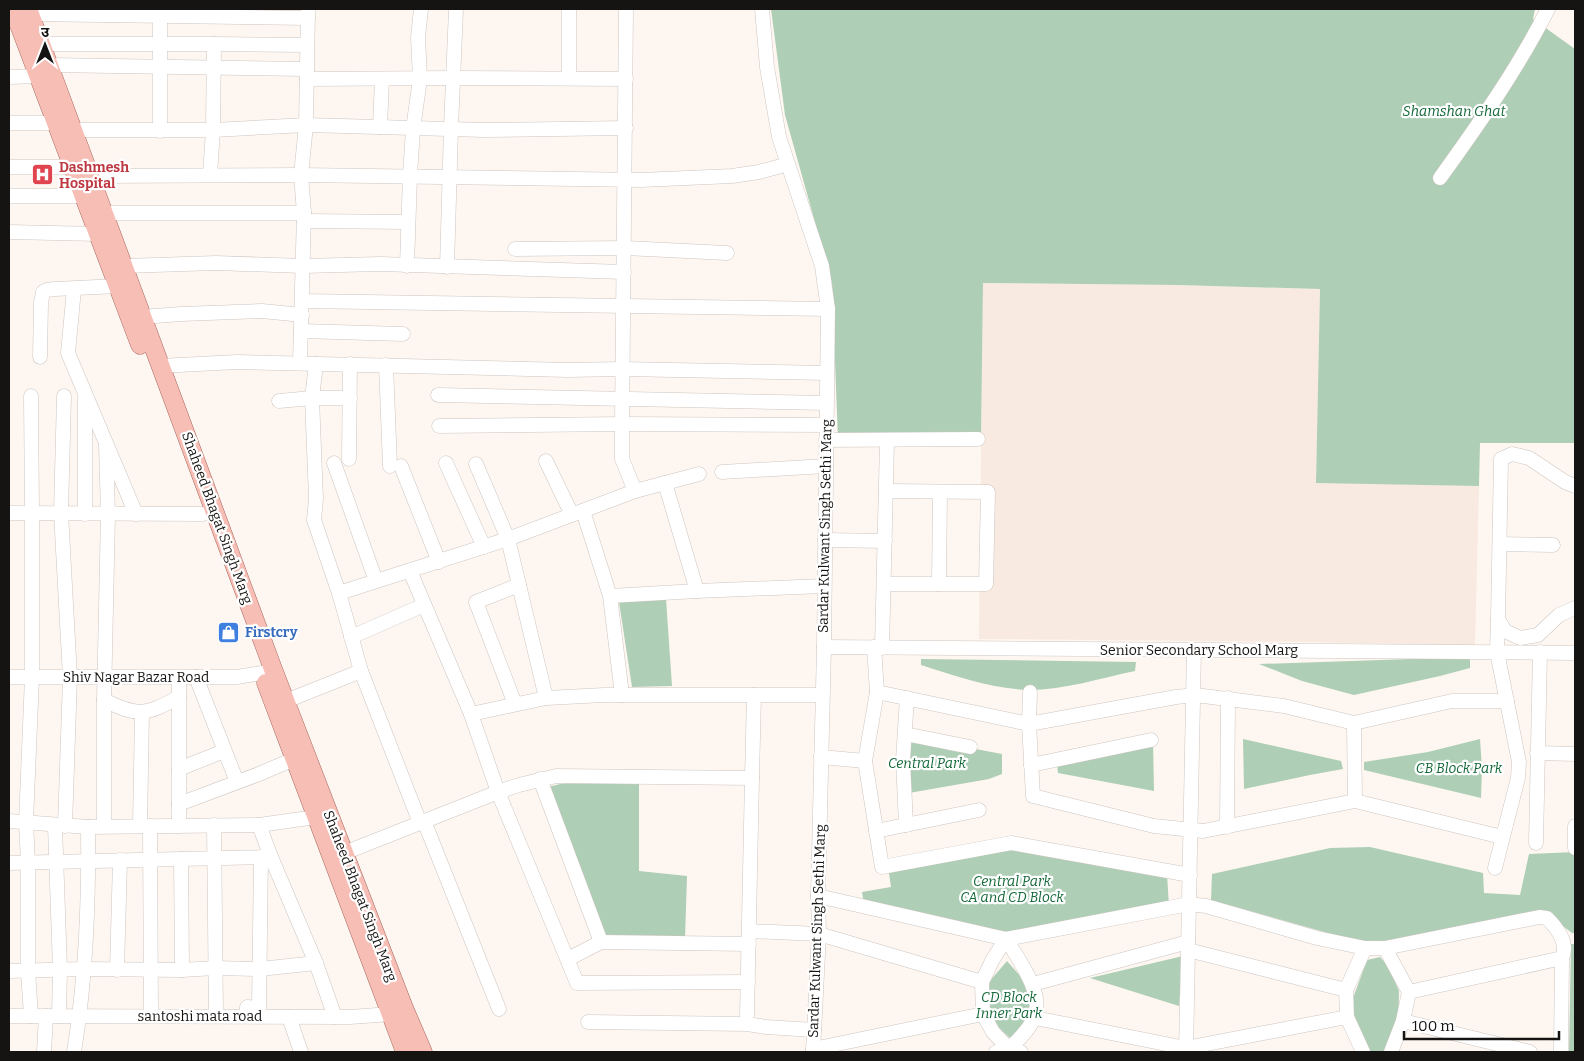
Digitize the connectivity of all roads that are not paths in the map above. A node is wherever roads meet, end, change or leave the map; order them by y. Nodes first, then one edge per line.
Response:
1 (421, 9) edge
2 (456, 9) edge
3 (569, 9) edge
4 (626, 9) edge
5 (762, 9) edge
6 (1548, 9) edge
7 (24, 11) edge
8 (160, 13) edge
9 (308, 14) edge
10 (41, 44) junction
11 (214, 44) junction
12 (161, 45) junction
13 (307, 45) junction
14 (161, 67) junction
15 (214, 68) junction
16 (44, 71) junction
17 (307, 74) junction
18 (9, 77) edge
19 (453, 78) junction
20 (569, 78) junction
21 (382, 79) junction
22 (420, 79) junction
23 (626, 79) junction
24 (57, 122) junction
25 (9, 123) edge
26 (306, 125) junction
27 (380, 127) junction
28 (451, 128) junction
29 (626, 128) junction
30 (413, 129) junction
31 (74, 130) junction
32 (213, 130) junction
33 (160, 131) junction
34 (788, 164) junction
35 (9, 167) edge
36 (74, 168) junction
37 (210, 175) junction
38 (301, 175) junction
39 (91, 176) junction
40 (410, 176) junction
41 (450, 177) junction
42 (1440, 178) dead end
43 (625, 180) junction
44 (9, 196) edge
45 (84, 196) junction
46 (104, 213) junction
47 (304, 217) junction
48 (408, 222) junction
49 (9, 232) edge
50 (98, 234) junction
51 (625, 248) junction
52 (515, 249) dead end
53 (727, 253) dead end
54 (124, 266) junction
55 (303, 266) junction
56 (407, 266) junction
57 (447, 267) junction
58 (624, 272) junction
59 (118, 286) junction
60 (74, 289) junction
61 (623, 307) junction
62 (302, 308) junction
63 (828, 309) junction
64 (142, 317) junction
65 (301, 331) junction
66 (403, 334) dead end
67 (40, 357) dead end
68 (300, 364) junction
69 (316, 364) junction
70 (350, 364) junction
71 (386, 365) junction
72 (160, 366) junction
73 (622, 369) junction
74 (827, 373) junction
75 (85, 393) junction
76 (438, 395) dead end
77 (31, 396) dead end
78 (64, 396) dead end
79 (312, 398) junction
80 (350, 398) junction
81 (622, 399) junction
82 (279, 401) dead end
83 (826, 403) junction
84 (622, 424) junction
85 (826, 425) junction
86 (440, 426) dead end
87 (826, 440) junction
88 (978, 440) dead end
89 (887, 441) junction
90 (106, 444) junction
91 (349, 459) dead end
92 (546, 461) dead end
93 (334, 463) dead end
94 (446, 463) dead end
95 (476, 464) dead end
96 (826, 466) junction
97 (722, 472) dead end
98 (699, 474) dead end
99 (665, 483) junction
100 (1575, 486) edge
101 (886, 491) junction
102 (635, 492) junction
103 (940, 492) junction
104 (61, 513) junction
105 (578, 513) junction
106 (9, 514) edge
107 (32, 514) junction
108 (85, 514) junction
109 (108, 514) junction
110 (136, 514) junction
111 (203, 514) junction
112 (508, 540) junction
113 (825, 540) junction
114 (885, 541) junction
115 (1500, 544) junction
116 (1553, 545) dead end
117 (484, 547) junction
118 (439, 562) junction
119 (410, 571) junction
120 (376, 581) junction
121 (884, 584) junction
122 (939, 584) junction
123 (519, 586) junction
124 (824, 586) junction
125 (697, 591) junction
126 (339, 593) junction
127 (610, 596) junction
128 (424, 605) junction
129 (1575, 608) edge
130 (1498, 619) junction
131 (351, 637) junction
132 (824, 647) junction
133 (878, 648) junction
134 (1194, 650) junction
135 (1497, 652) junction
136 (1540, 652) junction
137 (1575, 653) edge
138 (268, 671) junction
139 (361, 671) junction
140 (9, 677) edge
141 (32, 677) junction
142 (70, 677) junction
143 (104, 677) junction
144 (180, 677) junction
145 (196, 677) junction
146 (877, 692) junction
147 (1030, 692) dead end
148 (622, 695) junction
149 (754, 695) junction
150 (822, 695) junction
151 (1195, 695) junction
152 (179, 697) junction
153 (546, 698) junction
154 (907, 698) junction
155 (1228, 698) junction
156 (104, 700) junction
157 (286, 701) junction
158 (1506, 701) junction
159 (515, 704) junction
160 (142, 712) junction
161 (471, 714) junction
162 (1354, 723) junction
163 (1028, 724) junction
164 (906, 734) junction
165 (1152, 740) dead end
166 (970, 747) dead end
167 (224, 751) junction
168 (1537, 753) junction
169 (1575, 754) edge
170 (821, 757) junction
171 (294, 759) junction
172 (865, 761) junction
173 (1031, 765) junction
174 (179, 769) junction
175 (752, 778) junction
176 (540, 779) junction
177 (237, 782) junction
178 (498, 792) junction
179 (1355, 801) junction
180 (179, 804) junction
181 (979, 810) dead end
182 (316, 817) junction
183 (9, 821) edge
184 (26, 822) junction
185 (422, 822) junction
186 (214, 825) junction
187 (259, 825) junction
188 (906, 825) junction
189 (60, 826) junction
190 (104, 826) junction
191 (145, 826) junction
192 (179, 826) junction
193 (1575, 826) edge
194 (88, 827) junction
195 (1227, 827) junction
196 (1191, 830) junction
197 (876, 831) junction
198 (1502, 837) junction
199 (1536, 843) dead end
200 (1575, 848) edge
201 (344, 853) junction
202 (266, 857) junction
203 (214, 858) junction
204 (151, 859) junction
205 (181, 859) junction
206 (88, 860) junction
207 (120, 860) junction
208 (56, 862) junction
209 (9, 863) edge
210 (28, 864) junction
211 (1495, 868) dead end
212 (1190, 876) junction
213 (818, 896) junction
214 (1189, 904) junction
215 (819, 934) junction
216 (749, 938) junction
217 (1006, 939) junction
218 (601, 942) junction
219 (1188, 946) junction
220 (1365, 948) junction
221 (1385, 948) junction
222 (1562, 958) junction
223 (568, 959) junction
224 (316, 963) junction
225 (215, 968) junction
226 (60, 969) junction
227 (84, 969) junction
228 (260, 969) junction
229 (117, 970) junction
230 (151, 970) junction
231 (182, 970) junction
232 (9, 971) edge
233 (28, 971) junction
234 (748, 982) junction
235 (982, 982) junction
236 (1033, 984) junction
237 (1346, 990) junction
238 (1409, 992) junction
239 (499, 1010) dead end
240 (391, 1014) junction
241 (983, 1014) junction
242 (80, 1015) junction
243 (747, 1015) dead end
244 (9, 1016) edge
245 (31, 1016) junction
246 (52, 1016) junction
247 (151, 1016) junction
248 (216, 1016) junction
249 (247, 1016) junction
250 (289, 1016) junction
251 (335, 1016) junction
252 (1347, 1017) junction
253 (1035, 1018) junction
254 (1403, 1021) junction
255 (588, 1022) dead end
256 (814, 1030) junction
257 (1186, 1050) edge
258 (813, 1051) edge
259 (1008, 1051) edge
260 (44, 1052) edge
261 (74, 1052) edge
262 (300, 1052) edge
263 (405, 1052) edge
264 (422, 1052) edge
265 (1363, 1052) edge
266 (1391, 1052) edge
267 (1530, 1052) edge
268 (1560, 1052) edge

1 - 22 street
2 - 19 street
3 - 20 street
4 - 23 street
5 - 34 street, Sardar Kulwant Singh Sethi Marg
6 - 42 street
7 - 8 street
7 - 10 main road, Shaheed Bhagat Singh Marg
7 - 16 main road, Shaheed Bhagat Singh Marg
8 - 9 street
8 - 12 street
9 - 13 street
10 - 12 street
10 - 16 main road, Shaheed Bhagat Singh Marg
11 - 12 street
11 - 13 street
11 - 15 street
12 - 14 street
13 - 17 street
14 - 15 street
14 - 16 street
14 - 33 street
15 - 17 street
15 - 32 street
16 - 18 street
16 - 24 main road, Shaheed Bhagat Singh Marg
16 - 31 main road, Shaheed Bhagat Singh Marg
17 - 21 street
17 - 26 street
19 - 20 street
19 - 22 street
19 - 28 street
20 - 23 street
21 - 22 street
21 - 27 street
22 - 30 street
23 - 29 street
24 - 25 street
24 - 36 main road, Shaheed Bhagat Singh Marg
26 - 27 street
26 - 32 street
26 - 38 street
27 - 30 street
28 - 29 street
28 - 30 street
28 - 41 street
29 - 43 street
30 - 40 street
31 - 33 street
31 - 39 main road, Shaheed Bhagat Singh Marg
32 - 33 street
32 - 37 street
34 - 43 street
34 - 63 street, Sardar Kulwant Singh Sethi Marg
35 - 36 street
36 - 45 main road, Shaheed Bhagat Singh Marg
37 - 38 street
37 - 39 street
38 - 40 street
38 - 47 street
39 - 46 main road, Shaheed Bhagat Singh Marg
40 - 41 street
40 - 48 street
41 - 43 street
41 - 57 street
43 - 51 street
44 - 45 street
45 - 50 main road, Shaheed Bhagat Singh Marg
46 - 47 street
46 - 54 main road, Shaheed Bhagat Singh Marg
47 - 48 street
47 - 55 street
48 - 56 street
49 - 50 street
50 - 59 main road, Shaheed Bhagat Singh Marg
51 - 52 street
51 - 53 street
51 - 58 street
54 - 55 street
54 - 64 main road, Shaheed Bhagat Singh Marg
55 - 56 street
55 - 62 street
56 - 57 street
57 - 58 street
58 - 61 street
59 - 60 street
59 - 111 main road, Shaheed Bhagat Singh Marg
60 - 67 street
60 - 75 street
61 - 62 street
61 - 63 street
61 - 73 street
62 - 64 street
62 - 65 street
63 - 74 street, Sardar Kulwant Singh Sethi Marg
64 - 72 main road, Shaheed Bhagat Singh Marg
65 - 66 street
65 - 68 street
68 - 69 street
68 - 72 street
69 - 70 street
69 - 79 street
70 - 71 street
70 - 80 street
71 - 73 street
71 - 118 street
72 - 138 main road, Shaheed Bhagat Singh Marg
73 - 74 street
73 - 81 street
74 - 83 street, Sardar Kulwant Singh Sethi Marg
75 - 90 street
75 - 108 street
76 - 81 street
77 - 107 street
78 - 104 street
79 - 80 street
79 - 82 street
79 - 126 street
80 - 91 street
81 - 83 street
81 - 84 street
83 - 85 street, Sardar Kulwant Singh Sethi Marg
84 - 85 street
84 - 86 street
84 - 102 street
85 - 87 street, Sardar Kulwant Singh Sethi Marg
87 - 89 street
87 - 96 street, Sardar Kulwant Singh Sethi Marg
88 - 89 street
89 - 101 street
90 - 109 street
90 - 110 street
92 - 105 street
93 - 120 street
94 - 117 street
95 - 112 street
96 - 97 street
96 - 113 street, Sardar Kulwant Singh Sethi Marg
98 - 99 street
99 - 102 street
99 - 125 street
100 - 115 street
101 - 103 street
101 - 114 street
102 - 105 street
103 - 122 street
103 - 122 street
104 - 107 street
104 - 108 street
104 - 142 street
105 - 112 street
105 - 127 street
106 - 107 street
107 - 141 street
108 - 109 street
109 - 110 street
109 - 143 street
110 - 111 street
111 - 138 main road, Shaheed Bhagat Singh Marg
112 - 117 street
112 - 123 street
113 - 114 street
113 - 124 street, Sardar Kulwant Singh Sethi Marg
114 - 121 street
115 - 116 street
115 - 130 street
117 - 118 street
118 - 119 street
119 - 120 street
119 - 128 street
120 - 126 street
121 - 122 street
121 - 133 street
123 - 153 street
123 - 159 street
124 - 125 street
124 - 132 street, Sardar Kulwant Singh Sethi Marg
125 - 127 street
126 - 131 street
127 - 148 street
128 - 131 street
128 - 161 street
129 - 130 street
130 - 135 street
131 - 139 street
132 - 133 street, Senior Secondary School Marg
132 - 150 street, Sardar Kulwant Singh Sethi Marg
133 - 134 street, Senior Secondary School Marg
133 - 146 street
134 - 135 street, Senior Secondary School Marg
134 - 151 street
135 - 136 street, Senior Secondary School Marg
135 - 158 street
136 - 137 street, Senior Secondary School Marg
136 - 168 street
138 - 145 street, Shiv Nagar Bazar Road
138 - 157 main road, Shaheed Bhagat Singh Marg
138 - 171 main road, Shaheed Bhagat Singh Marg
139 - 157 street
139 - 185 street
140 - 141 street, Shiv Nagar Bazar Road
141 - 142 street, Shiv Nagar Bazar Road
141 - 184 street
142 - 143 street, Shiv Nagar Bazar Road
142 - 189 street
143 - 144 street, Shiv Nagar Bazar Road
143 - 156 street
144 - 145 street, Shiv Nagar Bazar Road
144 - 152 street
145 - 167 street
146 - 154 street
146 - 172 street
147 - 163 street
148 - 149 street
148 - 153 street
149 - 150 street
149 - 175 street
150 - 170 street, Sardar Kulwant Singh Sethi Marg
151 - 155 street
151 - 163 street
151 - 196 street
152 - 160 street
152 - 174 street
153 - 159 street
154 - 163 street
154 - 164 street
155 - 162 street
155 - 195 street
156 - 160 street
156 - 190 street
157 - 201 main road, Shaheed Bhagat Singh Marg
158 - 162 street
158 - 198 street
159 - 161 street
160 - 191 street
161 - 178 street
162 - 179 street
163 - 173 street
164 - 166 street
164 - 188 street
165 - 173 street
167 - 174 street
167 - 177 street
168 - 169 street
168 - 199 street
170 - 172 street
170 - 213 street, Sardar Kulwant Singh Sethi Marg
171 - 177 street
171 - 182 main road, Shaheed Bhagat Singh Marg
172 - 197 street
173 - 196 street
174 - 180 street
175 - 176 street
175 - 216 street
176 - 178 street
176 - 218 street
177 - 180 street
178 - 185 street
178 - 223 street
179 - 195 street
179 - 198 street
180 - 192 street
181 - 188 street
182 - 187 street
182 - 240 main road, Shaheed Bhagat Singh Marg
183 - 184 street
184 - 189 street
184 - 210 street
185 - 201 street
185 - 239 street
186 - 187 street
186 - 192 street
186 - 203 street
187 - 202 street
188 - 197 street
189 - 194 street
189 - 208 street
190 - 191 street
190 - 194 street
191 - 192 street
191 - 204 street
193 - 200 street
194 - 206 street
195 - 196 street
196 - 212 street
197 - 212 street
198 - 211 street
201 - 264 main road, Shaheed Bhagat Singh Marg
202 - 203 street
202 - 224 street
202 - 228 street
203 - 205 street
203 - 225 street
204 - 205 street
204 - 207 street
204 - 230 street
205 - 231 street
206 - 207 street
206 - 208 street
206 - 227 street
207 - 229 street
208 - 210 street
208 - 226 street
209 - 210 street
210 - 233 street
212 - 214 street
213 - 215 street, Sardar Kulwant Singh Sethi Marg
213 - 217 street
214 - 217 street
214 - 219 street
214 - 220 street
215 - 216 street
215 - 235 street
215 - 256 street, Sardar Kulwant Singh Sethi Marg
216 - 218 street
216 - 234 street
217 - 235 street
217 - 236 street
218 - 223 street
219 - 236 street
219 - 237 street
219 - 257 street
220 - 221 street
220 - 237 street
221 - 222 street
221 - 238 street
222 - 238 street
222 - 268 street
223 - 234 street
224 - 228 street
224 - 251 street
225 - 228 street
225 - 231 street
225 - 248 street
226 - 227 street
226 - 233 street
226 - 246 street
227 - 229 street
227 - 242 street
228 - 249 street
229 - 230 street
230 - 231 street
230 - 247 street
232 - 233 street
233 - 245 street
234 - 243 street
235 - 241 street
236 - 253 street
237 - 252 street
238 - 254 street
240 - 251 street, santoshi mata road
240 - 263 main road, Shaheed Bhagat Singh Marg
241 - 258 street
241 - 259 street
242 - 246 street, santoshi mata road
242 - 247 street, santoshi mata road
242 - 261 street
244 - 245 street, santoshi mata road
245 - 246 street, santoshi mata road
246 - 260 street
247 - 248 street, santoshi mata road
248 - 249 street, santoshi mata road
249 - 250 street, santoshi mata road
250 - 251 street, santoshi mata road
250 - 262 street
252 - 257 street
252 - 265 street
253 - 257 street
253 - 259 street
254 - 266 street
254 - 267 street
255 - 256 street
256 - 258 street, Sardar Kulwant Singh Sethi Marg

